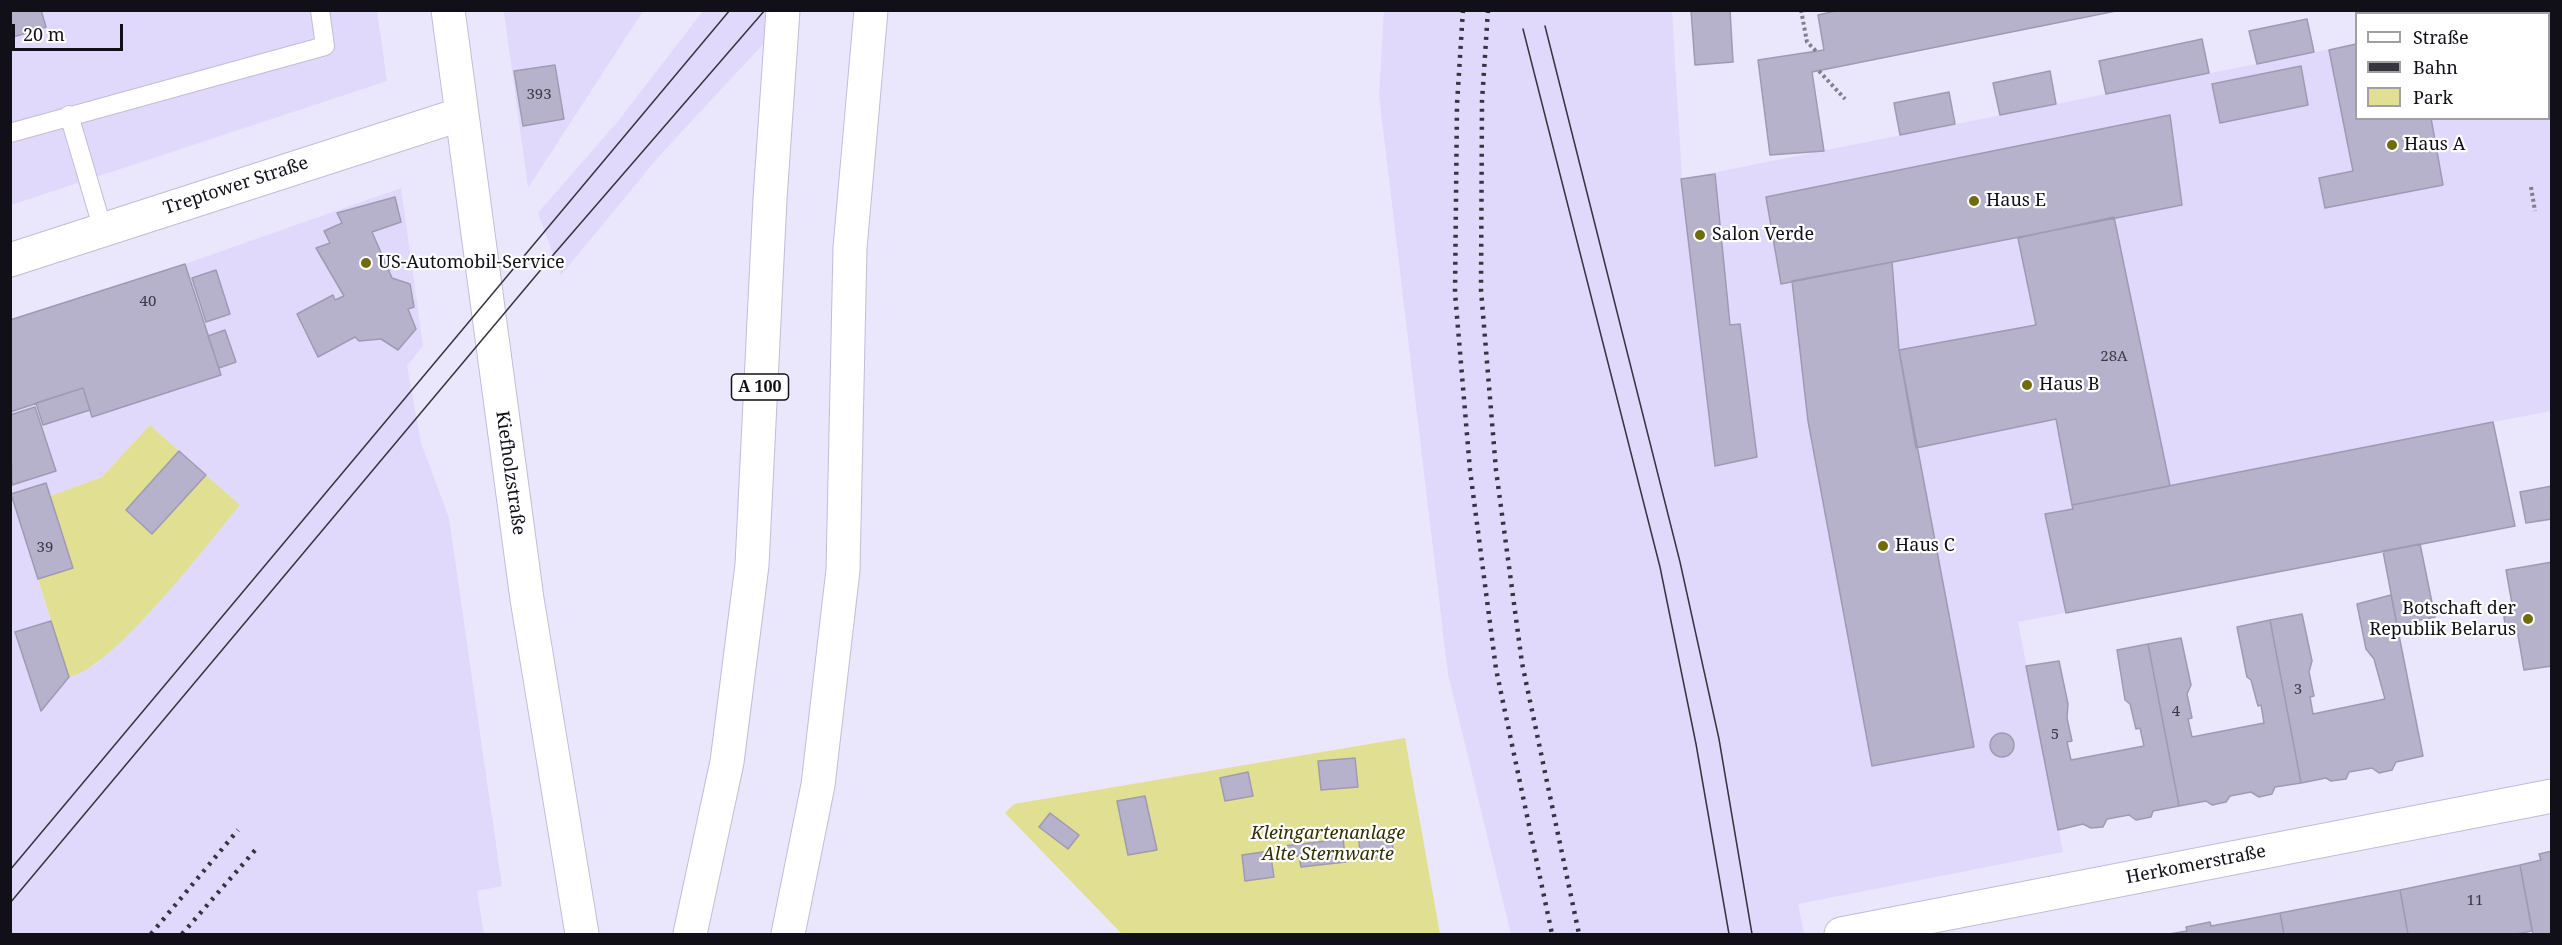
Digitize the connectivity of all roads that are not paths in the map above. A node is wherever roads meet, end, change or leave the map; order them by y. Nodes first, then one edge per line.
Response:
1 (320, 10) edge
2 (448, 10) edge
3 (783, 10) edge
4 (871, 10) edge
5 (462, 114) junction
6 (69, 115) junction
7 (10, 133) edge
8 (103, 230) junction
9 (10, 260) edge
10 (2552, 796) edge
11 (582, 934) edge
12 (690, 934) edge
13 (788, 934) edge
14 (1841, 934) edge

1 - 6 lane
2 - 5 main road, Kiefholzstraße
3 - 12 main road, A 100
4 - 13 main road
5 - 8 main road, Treptower Straße
5 - 11 main road, Kiefholzstraße
6 - 7 lane
6 - 8 lane
8 - 9 main road, Treptower Straße
10 - 14 main road, Herkomerstraße

